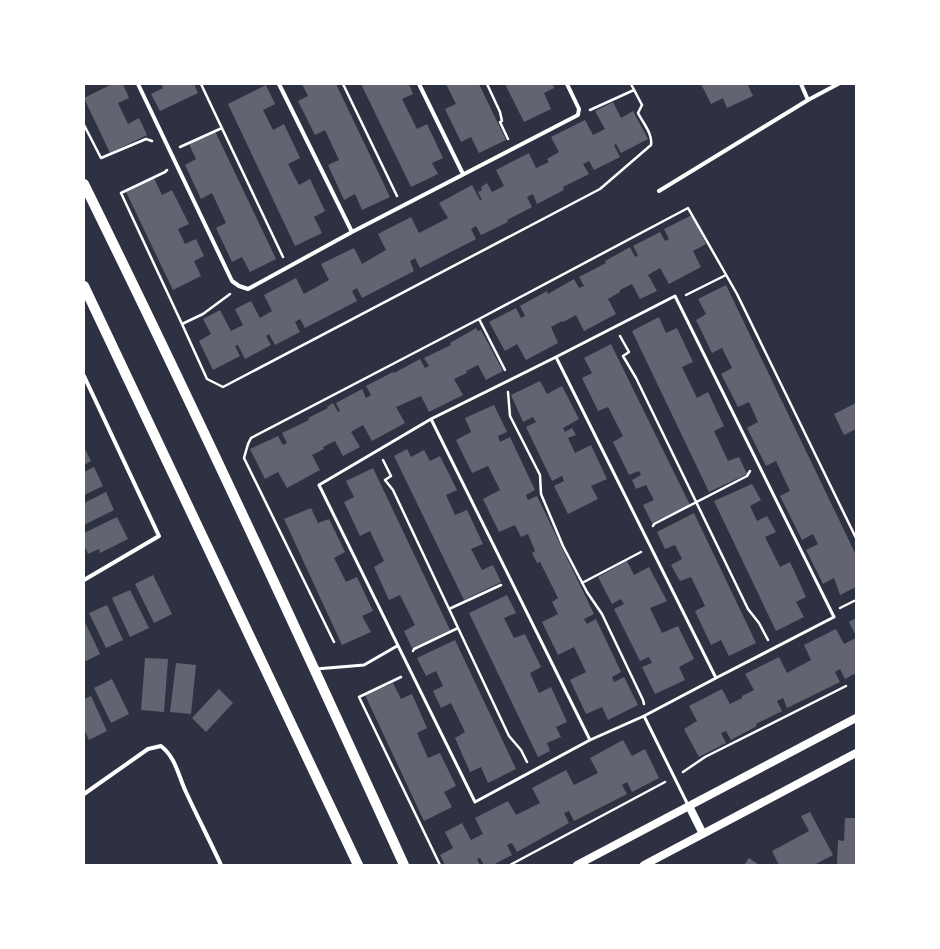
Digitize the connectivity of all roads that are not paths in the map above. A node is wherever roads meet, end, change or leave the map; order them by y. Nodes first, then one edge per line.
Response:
1 (138, 84) edge
2 (279, 84) edge
3 (419, 84) edge
4 (567, 84) edge
5 (801, 84) edge
6 (838, 84) edge
7 (808, 100) junction
8 (463, 174) junction
9 (84, 184) edge
10 (659, 191) dead end
11 (352, 232) junction
12 (84, 286) edge
13 (556, 357) junction
14 (84, 376) edge
15 (431, 419) junction
16 (84, 580) edge
17 (398, 646) junction
18 (315, 669) junction
19 (716, 678) junction
20 (644, 716) junction
21 (856, 718) edge
22 (590, 740) junction
23 (856, 753) edge
24 (84, 794) edge
25 (689, 806) junction
26 (703, 834) junction
27 (222, 865) edge
28 (358, 865) edge
29 (404, 865) edge
30 (577, 865) edge
31 (644, 865) edge

1 - 11 street
2 - 11 street
3 - 8 street
4 - 8 street
5 - 7 street
6 - 7 street
7 - 10 street
8 - 11 street
9 - 18 main road
12 - 28 main road
13 - 15 lane
13 - 19 lane
13 - 19 lane
14 - 16 street
15 - 17 lane
15 - 22 lane
17 - 18 lane
17 - 22 lane
18 - 29 main road
19 - 20 lane
20 - 22 lane
20 - 25 lane
21 - 25 main road
23 - 26 main road
24 - 27 street
25 - 26 main road
25 - 30 main road
26 - 31 main road

